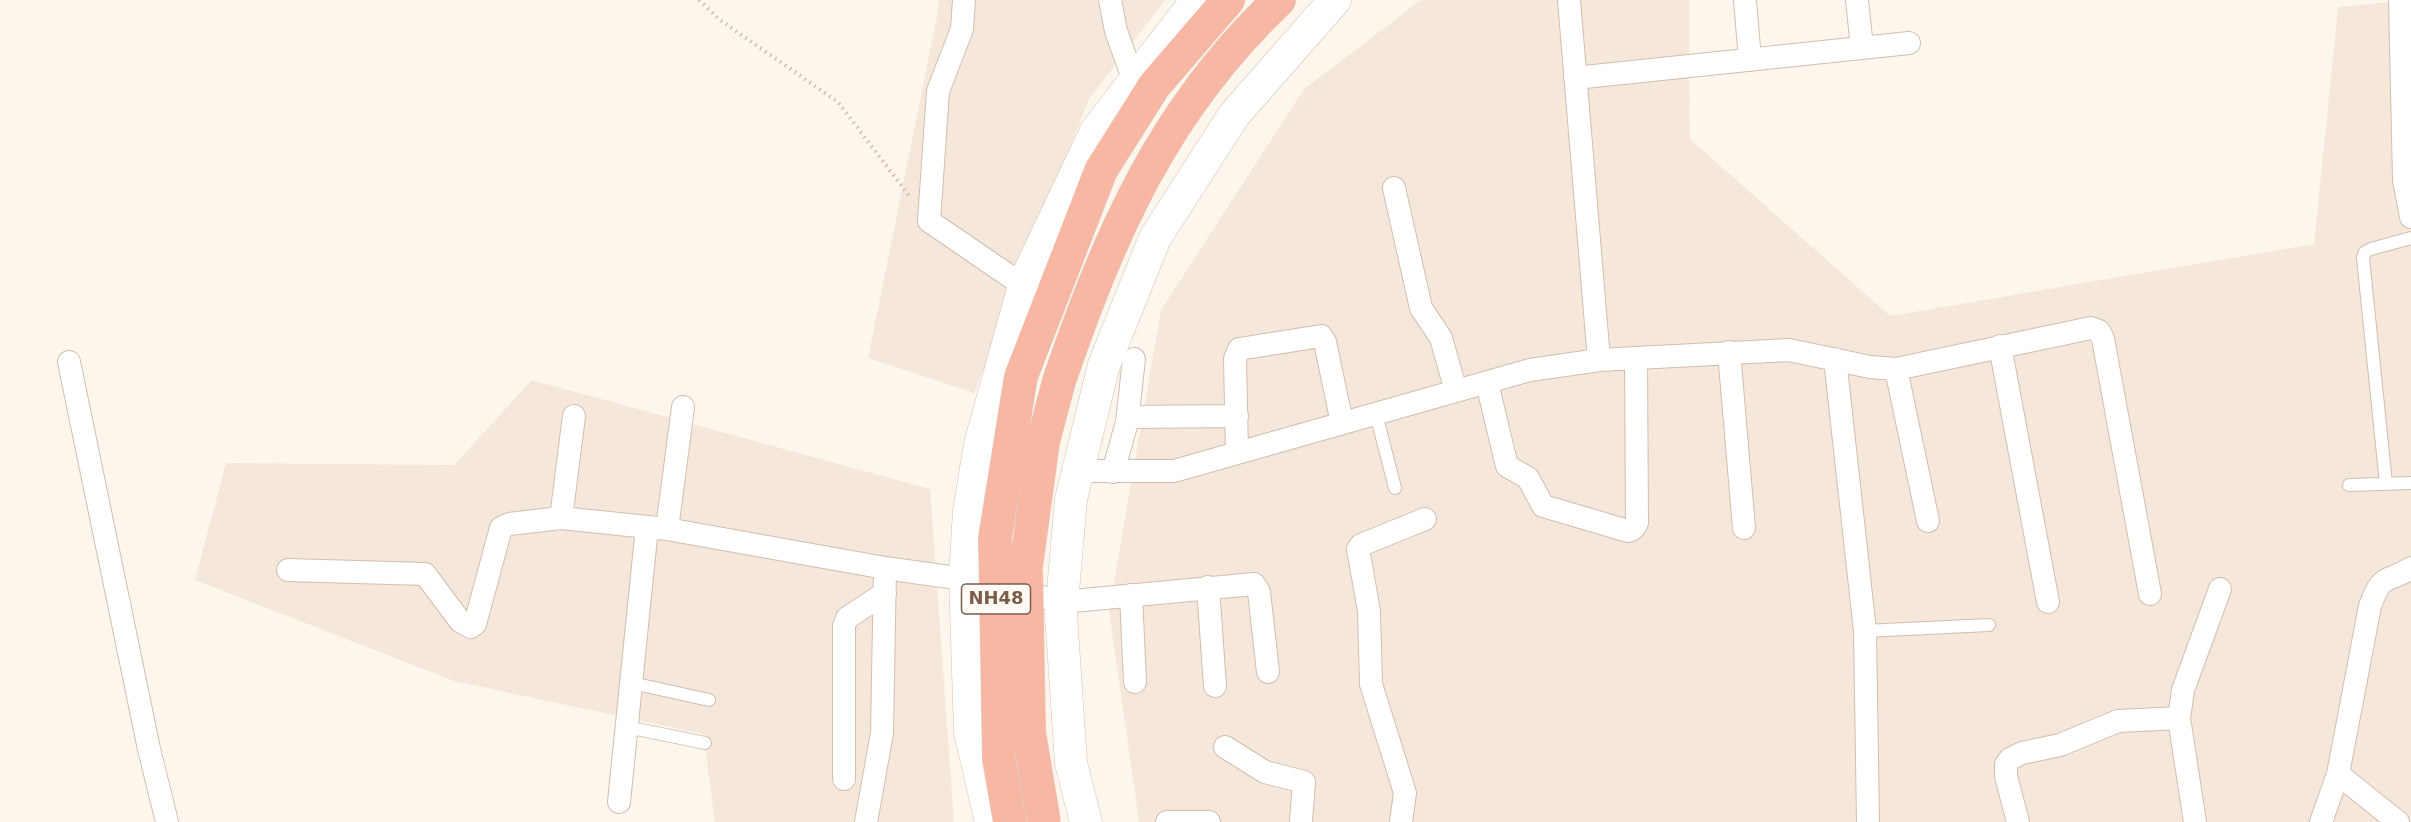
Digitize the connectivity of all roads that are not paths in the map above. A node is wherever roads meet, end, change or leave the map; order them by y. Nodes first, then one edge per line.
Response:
1 (964, 0) edge
2 (1110, 0) edge
3 (1197, 0) edge
4 (1228, 0) edge
5 (1279, 0) edge
6 (1335, 0) edge
7 (1569, 0) edge
8 (1745, 0) edge
9 (1857, 0) edge
10 (2400, 0) edge
11 (1908, 44) dead end
12 (1862, 48) junction
13 (1750, 60) junction
14 (1575, 78) junction
15 (1134, 81) junction
16 (1394, 188) dead end
17 (2410, 210) edge
18 (2411, 238) edge
19 (1024, 286) junction
20 (2000, 346) junction
21 (1729, 352) junction
22 (1636, 358) junction
23 (1134, 359) dead end
24 (1835, 359) junction
25 (1599, 360) junction
26 (69, 362) dead end
27 (1896, 369) junction
28 (1487, 383) junction
29 (1456, 391) junction
30 (683, 407) dead end
31 (1376, 414) junction
32 (574, 416) dead end
33 (1237, 416) junction
34 (1128, 417) junction
35 (1342, 423) junction
36 (1238, 453) junction
37 (1076, 471) junction
38 (1113, 472) junction
39 (2411, 483) edge
40 (2386, 484) junction
41 (2349, 485) dead end
42 (1395, 488) dead end
43 (561, 518) junction
44 (1425, 519) dead end
45 (1928, 521) dead end
46 (657, 528) junction
47 (1744, 528) dead end
48 (885, 568) junction
49 (2411, 568) edge
50 (288, 570) dead end
51 (965, 570) junction
52 (1208, 587) junction
53 (2220, 589) dead end
54 (885, 593) junction
55 (2150, 594) dead end
56 (1131, 595) junction
57 (1063, 596) junction
58 (2048, 602) dead end
59 (1989, 625) dead end
60 (1865, 631) junction
61 (1268, 672) dead end
62 (1135, 682) dead end
63 (632, 683) junction
64 (1215, 686) dead end
65 (710, 700) dead end
66 (2178, 718) junction
67 (627, 727) junction
68 (705, 743) dead end
69 (1225, 747) dead end
70 (2338, 774) junction
71 (844, 778) dead end
72 (619, 802) dead end
73 (1868, 821) edge
74 (167, 822) edge
75 (866, 822) edge
76 (991, 822) edge
77 (1010, 822) edge
78 (1044, 822) edge
79 (1086, 822) edge
80 (1167, 822) edge
81 (1209, 822) edge
82 (1301, 822) edge
83 (1401, 822) edge
84 (2018, 822) edge
85 (2195, 822) edge
86 (2321, 822) edge
87 (2398, 822) edge

1 - 19 street
2 - 15 street
3 - 15 street
4 - 77 highway, NH48, bridge
5 - 78 highway, NH48, bridge
6 - 37 street
7 - 14 street
8 - 13 street
9 - 12 street
10 - 17 street
11 - 12 street
12 - 13 street
13 - 14 street
14 - 25 street
15 - 19 street
16 - 29 street
18 - 40 lane
19 - 51 street
20 - 27 street
20 - 55 street
20 - 58 street
21 - 22 street
21 - 24 street
21 - 47 street
22 - 25 street
22 - 28 street
23 - 34 street
24 - 27 street
24 - 60 street
25 - 28 street
26 - 74 street
27 - 45 street
28 - 29 street
29 - 31 street
30 - 46 street
31 - 35 street
31 - 42 lane
32 - 43 street
33 - 34 street
33 - 35 street
33 - 36 street
34 - 38 street
35 - 36 street
36 - 38 street
37 - 38 street
37 - 57 street
39 - 40 lane
40 - 41 lane
43 - 46 street
43 - 50 street
44 - 83 street
46 - 48 street
46 - 63 street
48 - 51 street
48 - 54 street
49 - 70 street
51 - 57 street
51 - 76 street
52 - 56 street
52 - 61 street
52 - 64 street
53 - 66 street
54 - 71 street
54 - 75 street
56 - 57 street
56 - 62 street
57 - 79 street
59 - 60 lane
60 - 73 street
63 - 65 lane
63 - 67 street
66 - 84 street
66 - 85 street
67 - 68 lane
67 - 72 street
69 - 82 street
70 - 86 street
70 - 87 street
80 - 81 street

